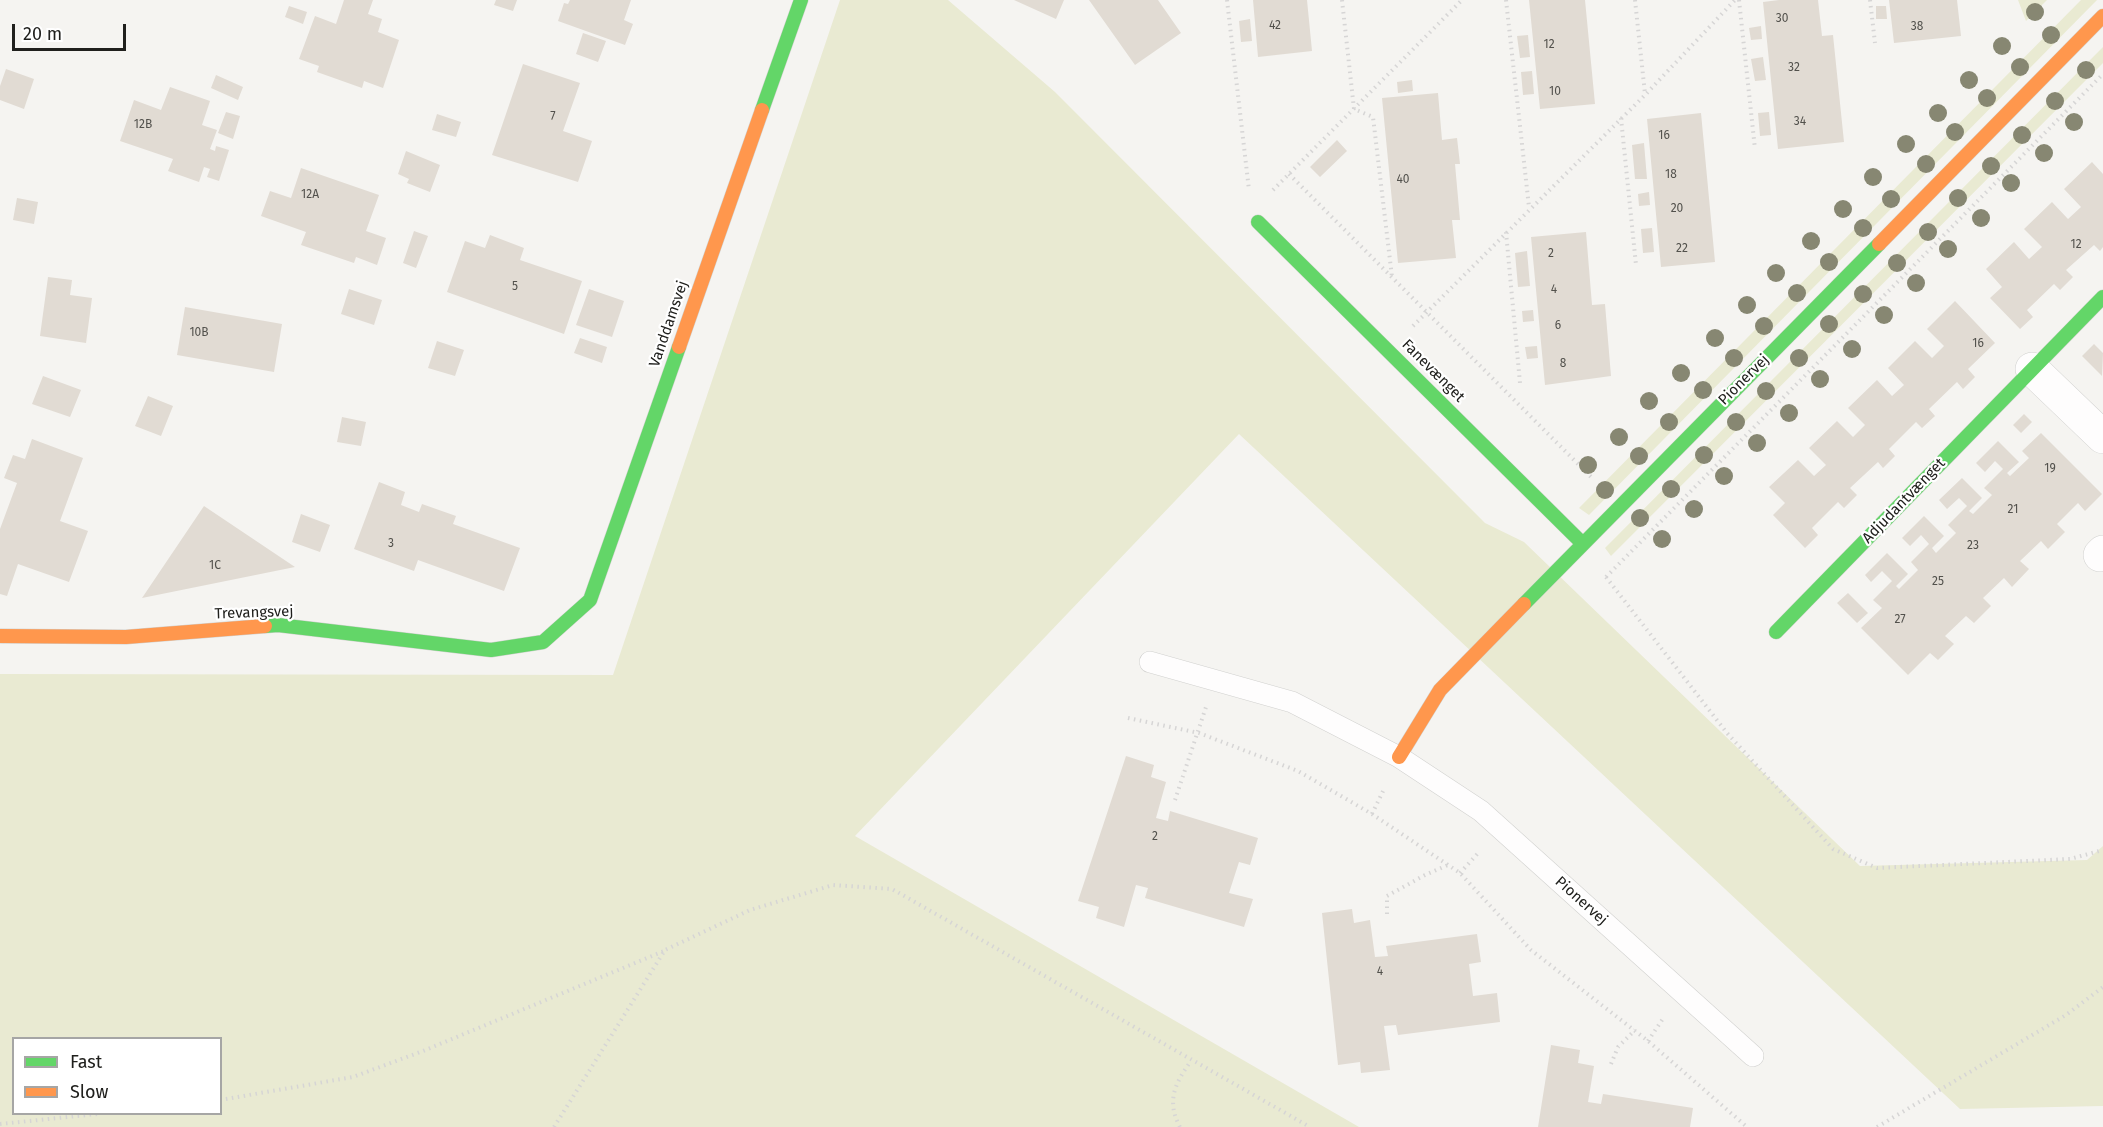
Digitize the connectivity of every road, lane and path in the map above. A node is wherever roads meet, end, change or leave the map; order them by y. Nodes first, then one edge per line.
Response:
1 (801, 0) edge
2 (1227, 0) edge
3 (1342, 0) edge
4 (1462, 0) edge
5 (1506, 0) edge
6 (1635, 0) edge
7 (1737, 0) edge
8 (1870, 0) edge
9 (2103, 16) edge
10 (1875, 44) dead end
11 (2103, 74) edge
12 (1645, 94) junction
13 (1354, 109) junction
14 (1621, 118) junction
15 (1755, 149) dead end
16 (1289, 174) junction
17 (1529, 207) junction
18 (1255, 217) junction
19 (1506, 231) junction
20 (1636, 265) dead end
21 (1392, 278) junction
22 (2103, 297) edge
23 (1425, 312) junction
24 (1390, 351) junction
25 (2032, 369) junction
26 (1520, 384) dead end
27 (2103, 437) edge
28 (1594, 480) dead end
29 (1583, 544) junction
30 (1606, 577) junction
31 (1776, 632) dead end
32 (0, 636) edge
33 (543, 642) joint
34 (1150, 662) dead end
35 (1213, 680) junction
36 (1128, 718) dead end
37 (1199, 733) junction
38 (1400, 756) junction
39 (1176, 800) dead end
40 (2103, 850) edge
41 (1448, 865) junction
42 (1387, 914) dead end
43 (665, 950) junction
44 (2103, 987) edge
45 (1635, 1030) junction
46 (1753, 1056) dead end
47 (1191, 1060) junction
48 (1611, 1064) dead end
49 (222, 1100) edge
50 (80, 1115) edge
51 (0, 1124) edge
52 (554, 1127) edge
53 (1180, 1127) edge
54 (1310, 1127) edge
55 (1748, 1127) edge
56 (1877, 1127) edge

1 - 33 street, Vanddamsvej
2 - 18 path
3 - 13 path
4 - 13 path
5 - 17 path
6 - 12 path
7 - 12 path
7 - 15 path
8 - 10 path
9 - 29 street, Pionervej
11 - 30 path
12 - 14 path
13 - 16 path
13 - 21 path
14 - 17 path
14 - 20 path
16 - 18 path
16 - 21 path
17 - 19 path
18 - 24 street, Fanevænget
19 - 23 path
19 - 26 path
21 - 23 path
22 - 25 street, Adjudantvænget
23 - 24 path
23 - 28 path
24 - 29 street, Fanevænget
25 - 27 street
25 - 31 street, Adjudantvænget
29 - 30 path
29 - 38 street, Pionervej
30 - 40 path
32 - 33 street, Trevangsvej
34 - 35 lane, Pionervej
35 - 37 path
35 - 38 lane, Pionervej
36 - 37 path
37 - 39 path
37 - 41 path
38 - 46 lane, Pionervej
41 - 42 path
41 - 45 path
43 - 47 path
43 - 49 path
43 - 52 path
44 - 56 path
45 - 48 path
45 - 55 path
47 - 53 path
47 - 54 path
50 - 51 path

